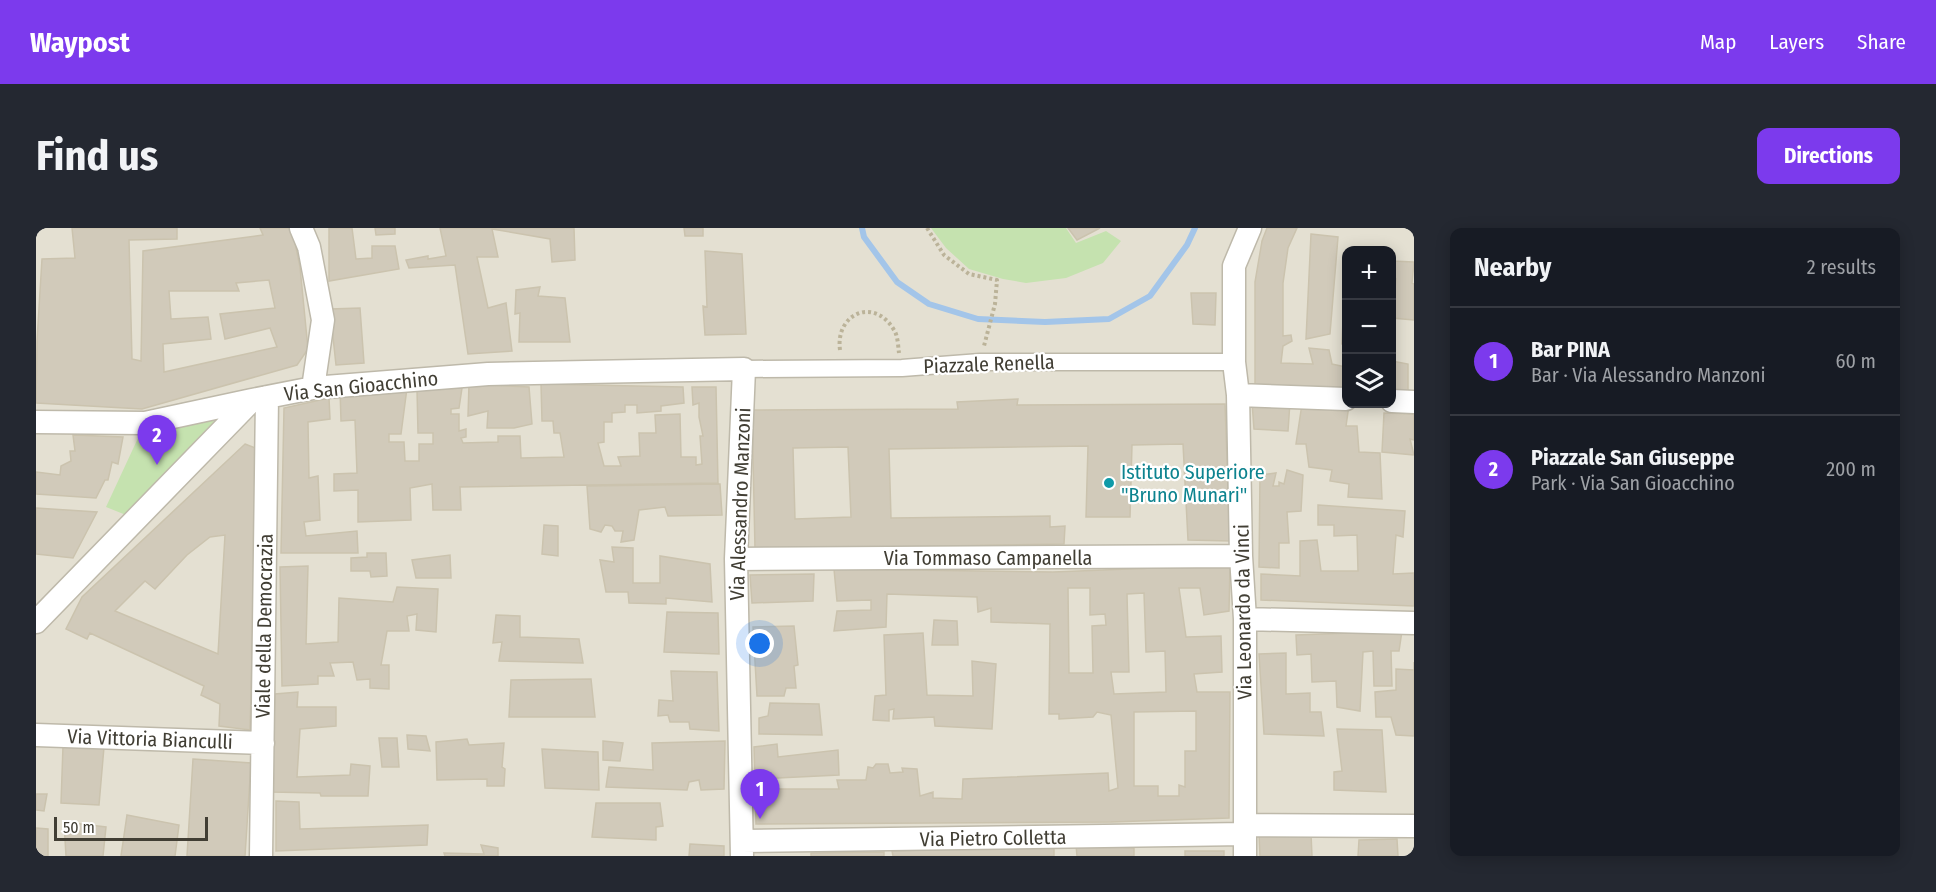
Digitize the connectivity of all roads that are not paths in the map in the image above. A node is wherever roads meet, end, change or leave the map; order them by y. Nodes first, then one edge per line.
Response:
1 (301, 228) edge
2 (1250, 228) edge
3 (1234, 362) junction
4 (744, 369) junction
5 (313, 388) junction
6 (1238, 395) junction
7 (259, 398) junction
8 (1342, 399) edge
9 (1396, 401) edge
10 (1414, 402) edge
11 (36, 422) edge
12 (1241, 556) junction
13 (736, 559) junction
14 (1245, 620) junction
15 (36, 622) edge
16 (1414, 623) edge
17 (36, 735) edge
18 (263, 743) junction
19 (1414, 826) edge
20 (1245, 839) edge
21 (742, 848) edge
22 (261, 856) edge

1 - 5 street
2 - 3 street, Via Leonardo da Vinci
3 - 4 street, Piazzale Renella
3 - 6 street, Via Leonardo da Vinci
4 - 5 street, Via San Gioacchino
4 - 13 street, Via Alessandro Manzoni
5 - 7 street, Via San Gioacchino
6 - 8 street
6 - 12 street, Via Leonardo da Vinci
7 - 11 street, Via San Gioacchino
7 - 15 street
7 - 18 street, Viale della Democrazia
9 - 10 street
12 - 13 street, Via Tommaso Campanella
12 - 14 street, Via Leonardo da Vinci
13 - 21 street, Via Alessandro Manzoni
14 - 16 street
14 - 20 street, Via Leonardo da Vinci
17 - 18 street, Via Vittoria Bianculli
18 - 22 street, Viale della Democrazia
19 - 20 street, Via Pietro Colletta
20 - 21 street, Via Pietro Colletta

